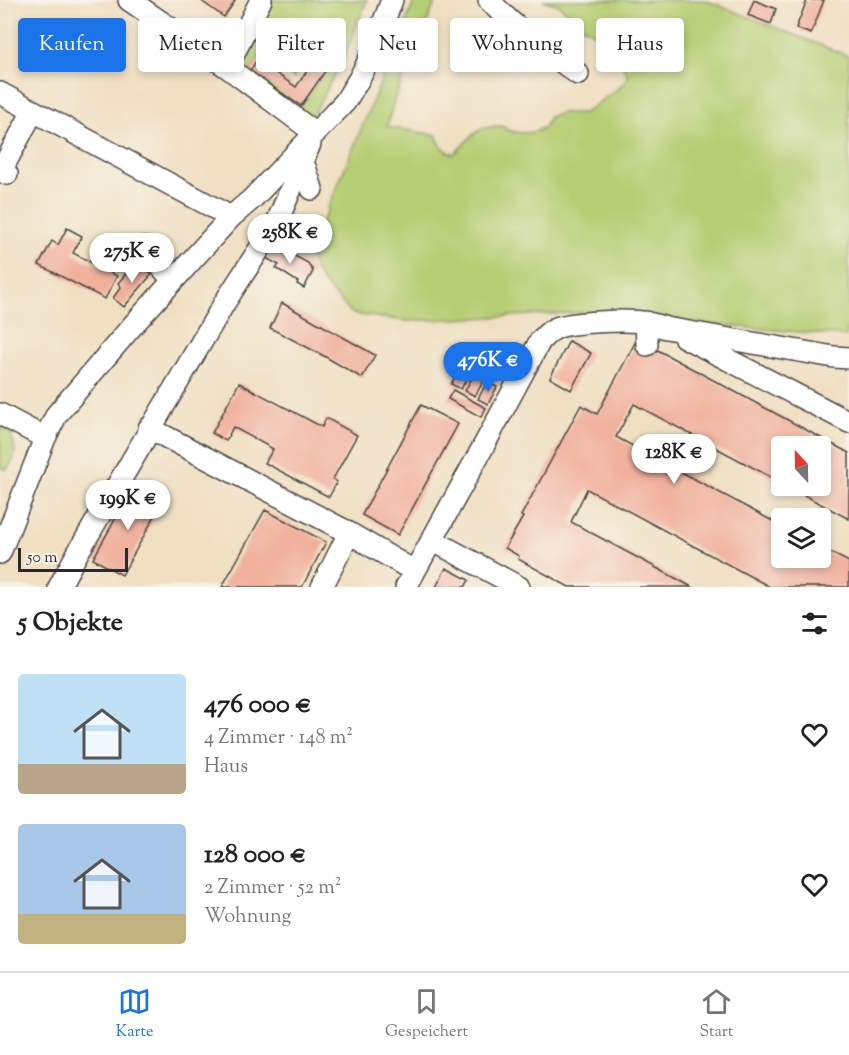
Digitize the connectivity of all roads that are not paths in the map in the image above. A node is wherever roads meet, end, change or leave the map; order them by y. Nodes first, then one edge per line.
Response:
1 (129, 0) edge
2 (261, 0) edge
3 (392, 0) edge
4 (489, 0) edge
5 (155, 18) edge
6 (244, 34) edge
7 (234, 72) edge
8 (578, 74) dead end
9 (1, 96) edge
10 (33, 111) junction
11 (315, 133) junction
12 (303, 161) junction
13 (7, 174) dead end
14 (312, 189) dead end
15 (231, 218) junction
16 (144, 248) dead end
17 (173, 280) junction
18 (656, 325) junction
19 (647, 345) dead end
20 (844, 360) edge
21 (0, 414) edge
22 (849, 422) edge
23 (149, 428) junction
24 (45, 438) junction
25 (349, 533) junction
26 (432, 540) junction
27 (0, 553) edge
28 (410, 579) edge
29 (59, 587) edge
30 (322, 587) edge
31 (519, 587) edge

1 - 5 street
2 - 6 street
3 - 11 street
4 - 8 street
7 - 11 street
9 - 10 street
10 - 13 street
10 - 15 street
11 - 12 street
11 - 15 street
12 - 14 street
12 - 23 street
15 - 17 street
16 - 17 street
17 - 24 street
18 - 19 street
18 - 20 street
18 - 22 street
18 - 26 street
21 - 24 street
23 - 25 street
23 - 29 street
24 - 27 street
25 - 28 street
25 - 30 street
26 - 28 street
26 - 31 street

